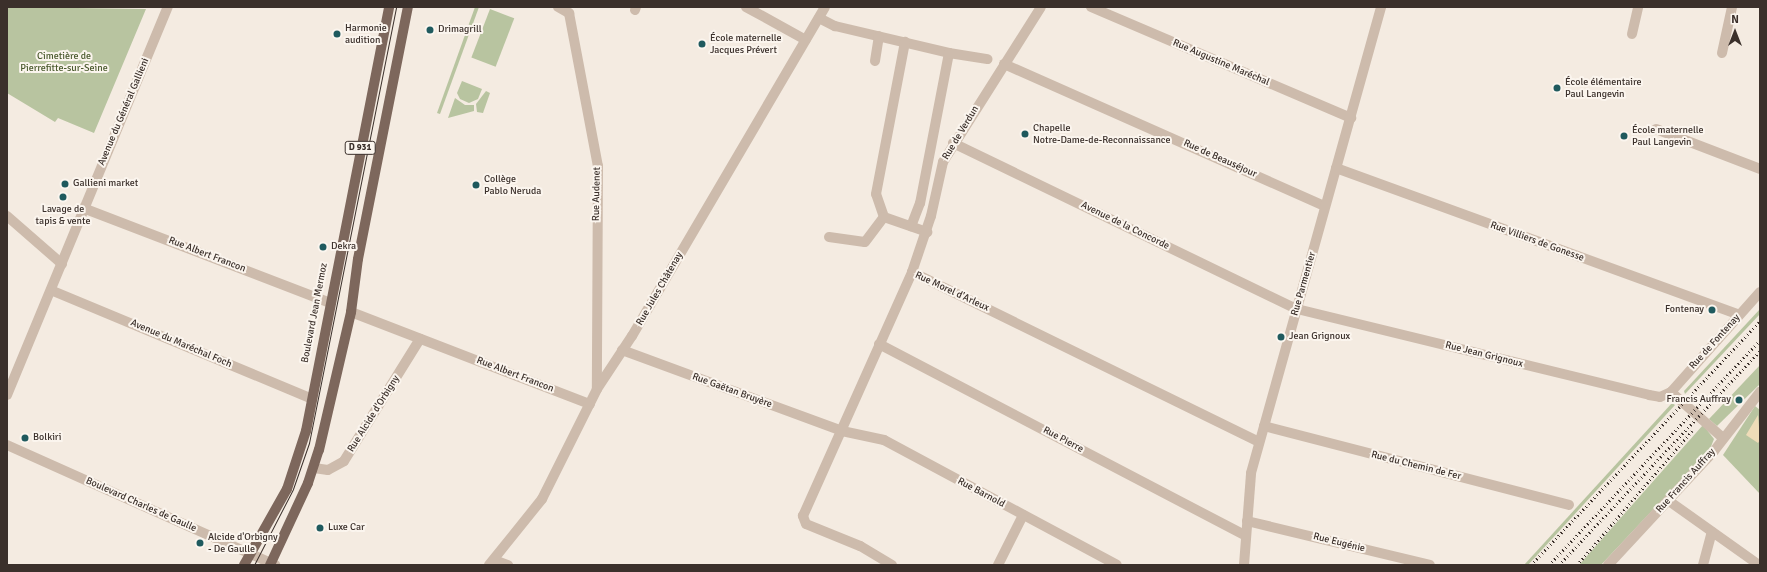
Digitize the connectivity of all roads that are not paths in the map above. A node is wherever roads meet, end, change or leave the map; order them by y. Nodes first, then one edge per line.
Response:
1 (168, 7) edge
2 (389, 7) edge
3 (408, 7) edge
4 (558, 7) edge
5 (746, 7) edge
6 (825, 7) edge
7 (1040, 7) edge
8 (1091, 7) edge
9 (1382, 7) edge
10 (1638, 7) edge
11 (1732, 7) edge
12 (819, 18) junction
13 (1632, 34) dead end
14 (879, 36) junction
15 (806, 40) junction
16 (905, 42) junction
17 (949, 53) junction
18 (1722, 53) dead end
19 (988, 59) dead end
20 (875, 61) dead end
21 (1004, 64) junction
22 (1351, 118) junction
23 (1656, 129) dead end
24 (953, 143) junction
25 (1336, 168) junction
26 (1760, 169) edge
27 (1325, 206) junction
28 (83, 208) junction
29 (7, 216) edge
30 (884, 217) junction
31 (911, 226) junction
32 (927, 232) junction
33 (828, 237) dead end
34 (62, 264) junction
35 (912, 272) junction
36 (53, 291) junction
37 (1760, 292) edge
38 (330, 303) junction
39 (1296, 309) junction
40 (351, 312) junction
41 (1739, 315) junction
42 (420, 339) junction
43 (879, 344) junction
44 (622, 350) junction
45 (597, 389) junction
46 (1671, 392) junction
47 (1760, 392) edge
48 (7, 396) edge
49 (310, 398) junction
50 (590, 404) junction
51 (1264, 426) junction
52 (842, 431) junction
53 (1723, 438) junction
54 (1259, 442) junction
55 (7, 445) edge
56 (314, 468) junction
57 (1669, 501) junction
58 (1569, 505) dead end
59 (1023, 515) junction
60 (1247, 521) junction
61 (1712, 532) junction
62 (1246, 536) junction
63 (250, 554) junction
64 (491, 562) edge
65 (272, 564) edge
66 (244, 565) edge
67 (508, 565) edge
68 (892, 565) edge
69 (998, 565) edge
70 (1117, 565) edge
71 (1244, 565) edge
72 (1430, 565) edge
73 (1608, 565) edge
74 (1703, 565) edge
75 (1759, 565) edge

1 - 28 street, Avenue du Général Gallieni
2 - 38 main road, Boulevard Jean Mermoz / D 931
3 - 40 main road, D 931
4 - 45 street, Rue Audenet
5 - 15 street
6 - 12 street, Rue Jules Châtenay
7 - 21 street, Rue de Verdun
8 - 22 street, Rue Augustine Maréchal
9 - 22 street, Rue Parmentier
10 - 13 street
11 - 18 street
12 - 14 street
12 - 15 street, Rue Jules Châtenay
14 - 16 street
14 - 20 street
15 - 44 street, Rue Jules Châtenay
16 - 17 street
16 - 30 street
17 - 19 street
17 - 31 street
21 - 24 street, Rue de Verdun
21 - 27 street, Rue de Beauséjour
22 - 25 street, Rue Parmentier
23 - 26 street
24 - 32 street, Rue de Verdun
24 - 39 street, Avenue de la Concorde
25 - 27 street, Rue Parmentier
25 - 41 street, Rue Villiers de Gonesse
27 - 39 street, Rue Parmentier
28 - 34 street, Avenue du Général Gallieni
28 - 38 street, Rue Albert Francon
29 - 34 street
30 - 31 street
30 - 33 street
31 - 32 street
32 - 35 street, Rue de Verdun
34 - 36 street, Avenue du Général Gallieni
35 - 43 street, Rue Morel d'Arleux
35 - 54 street, Rue Morel d'Arleux
36 - 48 street, Avenue du Général Gallieni
36 - 49 street, Avenue du Maréchal Foch
37 - 41 street, Rue de Fontenay
38 - 49 main road, Boulevard Jean Mermoz / D 931
39 - 46 street, Rue Jean Grignoux
39 - 51 street, Rue Parmentier
40 - 42 street, Rue Albert Francon
40 - 56 main road, D 931
41 - 46 street, Rue de Fontenay
42 - 50 street, Rue Albert Francon
42 - 56 street, Rue Alcide d'Orbigny
43 - 52 street, Rue Morel d'Arleux
43 - 62 street, Rue Pierre
44 - 45 street, Rue Jules Châtenay
44 - 52 street, Rue Gaëtan Bruyère
45 - 50 street, Rue Jules Châtenay
46 - 53 street
47 - 53 street, Rue Francis Auffray
49 - 63 main road, Boulevard Jean Mermoz / D 931
50 - 64 street, Rue Jules Châtenay
51 - 54 street, Rue Parmentier
51 - 58 street, Rue du Chemin de Fer
52 - 59 street, Rue Barnold
52 - 68 street, Rue Morel d'Arleux
53 - 57 street, Rue Francis Auffray
54 - 60 street, Rue Parmentier
55 - 63 street, Boulevard Charles de Gaulle
56 - 65 main road, D 931
57 - 61 street
57 - 73 street, Rue Francis Auffray
59 - 69 street
59 - 70 street, Rue Barnold
60 - 62 street, Rue Parmentier
60 - 72 street, Rue Eugénie
61 - 74 street
61 - 75 street
62 - 71 street, Rue Parmentier
63 - 65 street, Boulevard Charles de Gaulle
63 - 66 main road, Boulevard Jean Mermoz / D 931
64 - 67 street

